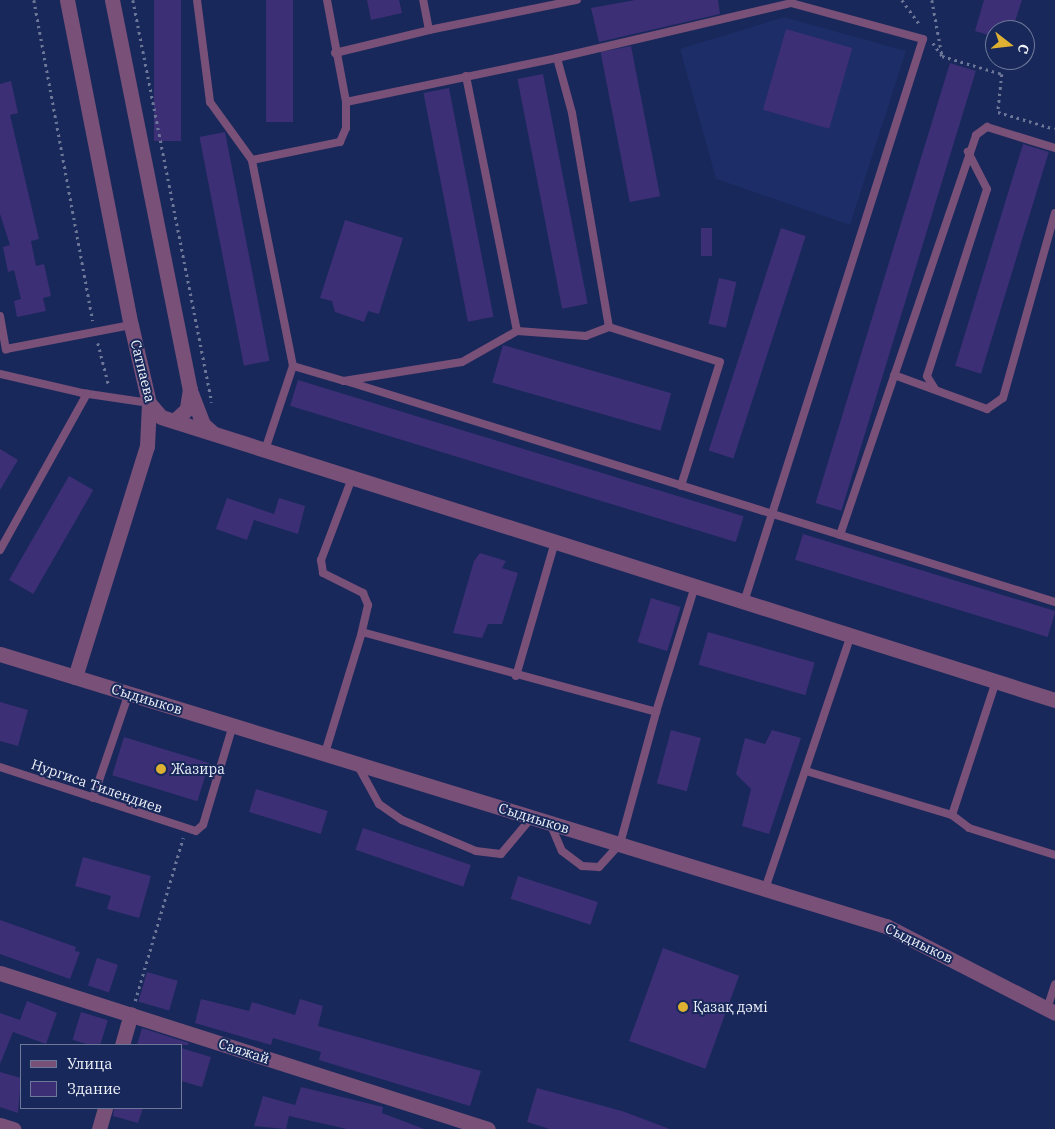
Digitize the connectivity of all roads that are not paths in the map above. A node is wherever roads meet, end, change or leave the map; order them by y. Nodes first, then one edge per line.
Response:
1 (67, 0) edge
2 (112, 0) edge
3 (197, 0) edge
4 (327, 0) edge
5 (423, 0) edge
6 (576, 0) edge
7 (791, 1) edge
8 (544, 3) edge
9 (429, 30) junction
10 (335, 53) junction
11 (557, 58) junction
12 (466, 76) junction
13 (346, 102) junction
14 (1055, 148) edge
15 (968, 152) junction
16 (252, 160) junction
17 (1055, 213) edge
18 (0, 316) edge
19 (131, 325) junction
20 (609, 327) junction
21 (516, 331) junction
22 (293, 366) junction
23 (0, 374) edge
24 (894, 375) junction
25 (344, 380) junction
26 (190, 389) junction
27 (936, 390) junction
28 (87, 394) junction
29 (149, 402) junction
30 (172, 420) junction
31 (215, 435) junction
32 (147, 446) junction
33 (265, 450) junction
34 (352, 478) junction
35 (681, 486) junction
36 (772, 514) junction
37 (840, 535) junction
38 (555, 542) junction
39 (0, 550) edge
40 (695, 586) junction
41 (744, 602) junction
42 (1055, 602) edge
43 (362, 632) junction
44 (850, 635) junction
45 (0, 654) edge
46 (516, 676) junction
47 (75, 677) junction
48 (996, 681) junction
49 (130, 693) junction
50 (1055, 700) edge
51 (656, 712) junction
52 (233, 725) junction
53 (325, 753) junction
54 (356, 763) junction
55 (0, 767) edge
56 (806, 771) junction
57 (92, 798) junction
58 (952, 815) junction
59 (532, 817) junction
60 (550, 823) junction
61 (620, 844) junction
62 (1055, 854) edge
63 (765, 889) junction
64 (0, 973) edge
65 (1055, 984) edge
66 (1051, 1011) edge
67 (131, 1014) junction
68 (122, 1044) edge
69 (105, 1109) edge
70 (0, 1125) edge
71 (14, 1129) edge
72 (99, 1129) edge
73 (488, 1129) edge

1 - 19 street, Сатпаева
2 - 26 street
3 - 16 lane
4 - 10 lane
5 - 9 lane
6 - 8 lane
7 - 11 lane
7 - 36 lane
8 - 9 lane
9 - 10 lane
10 - 13 lane
11 - 12 lane
11 - 20 lane
12 - 13 lane
12 - 21 lane
13 - 16 lane
14 - 15 lane
15 - 24 lane
15 - 27 lane
16 - 22 lane
17 - 27 lane
18 - 19 lane
19 - 29 street, Сатпаева
20 - 21 lane
20 - 35 lane
21 - 25 lane
22 - 25 lane
22 - 33 lane
23 - 28 lane
24 - 27 lane
24 - 37 lane
25 - 35 lane
26 - 30 street
26 - 31 street
28 - 29 lane
28 - 39 lane
29 - 30 street, Сатпаева
29 - 32 street
30 - 31 street, Сатпаева
30 - 32 street
31 - 33 street, Сатпаева
32 - 47 street
33 - 34 street, Сатпаева
34 - 38 street, Сатпаева
34 - 43 lane
35 - 36 lane
36 - 37 lane
36 - 41 lane
37 - 42 lane
38 - 40 street, Сатпаева
38 - 46 lane
40 - 41 street, Сатпаева
40 - 51 lane
41 - 44 street, Сатпаева
43 - 46 lane
43 - 53 lane
44 - 48 street, Сатпаева
44 - 56 lane
45 - 47 street, Сыдиыков
46 - 51 lane
47 - 49 street, Сыдиыков
48 - 50 street, Сатпаева
48 - 58 lane
49 - 52 street, Сыдиыков
49 - 57 lane
51 - 61 lane
52 - 53 street, Сыдиыков
52 - 57 lane, Нургиса Тилендиев
53 - 54 street, Сыдиыков
54 - 59 street, Сыдиыков
54 - 59 lane
55 - 57 lane, Нургиса Тилендиев
56 - 58 lane
56 - 63 lane
58 - 62 lane
59 - 60 street, Сыдиыков
60 - 61 street, Сыдиыков
60 - 61 lane
61 - 63 street, Сыдиыков
63 - 66 street, Сыдиыков
64 - 67 street, Саяжай
65 - 66 lane
67 - 68 street
67 - 73 street, Саяжай
69 - 72 street
70 - 71 street

